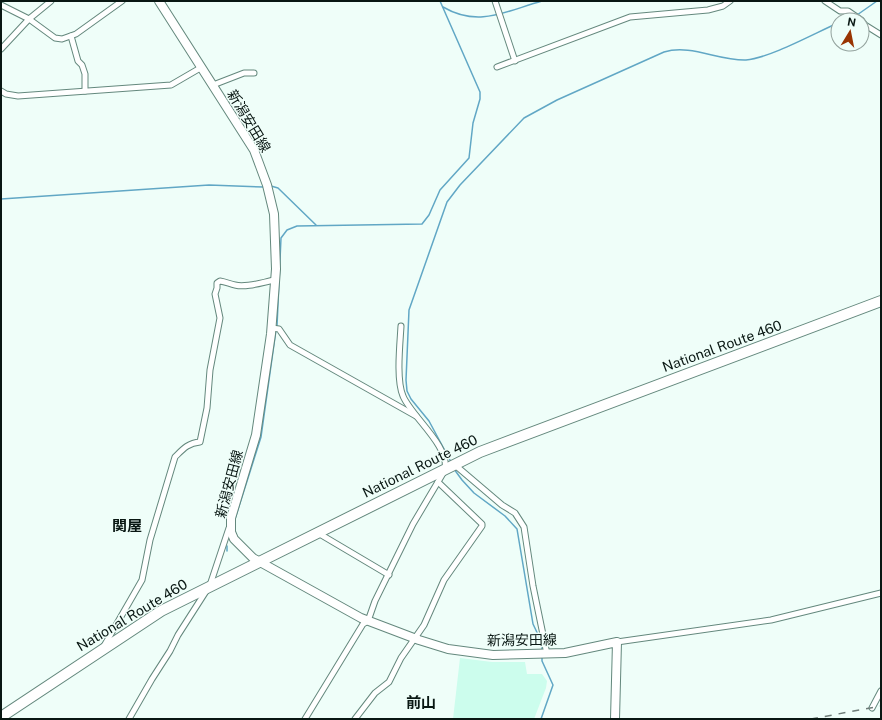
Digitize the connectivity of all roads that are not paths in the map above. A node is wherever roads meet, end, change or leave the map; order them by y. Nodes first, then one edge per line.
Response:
1 (51, 1) edge
2 (122, 1) edge
3 (159, 1) edge
4 (495, 1) edge
5 (730, 1) edge
6 (825, 1) edge
7 (1, 6) edge
8 (845, 12) edge
9 (29, 19) junction
10 (870, 28) edge
11 (881, 35) edge
12 (71, 36) junction
13 (1, 49) edge
14 (515, 61) junction
15 (202, 67) junction
16 (497, 67) dead end
17 (254, 73) dead end
18 (213, 85) junction
19 (1, 91) edge
20 (85, 91) junction
21 (275, 280) junction
22 (881, 301) edge
23 (402, 326) dead end
24 (272, 328) junction
25 (418, 418) junction
26 (449, 467) junction
27 (438, 482) junction
28 (230, 525) junction
29 (318, 533) junction
30 (262, 561) junction
31 (389, 575) junction
32 (210, 585) junction
33 (881, 593) edge
34 (368, 621) junction
35 (414, 638) junction
36 (617, 642) junction
37 (103, 648) junction
38 (548, 654) junction
39 (881, 691) edge
40 (872, 708) dead end
41 (1, 717) edge
42 (129, 719) edge
43 (305, 719) edge
44 (355, 719) edge
45 (615, 719) edge

1 - 9 street
2 - 12 street
3 - 15 main road, 新潟安田線
4 - 14 street
5 - 14 street
6 - 8 street
7 - 9 street
9 - 12 street
9 - 13 street
10 - 11 street
12 - 20 street
14 - 16 street
15 - 18 main road, 新潟安田線
15 - 20 street
17 - 18 street
18 - 21 main road, 新潟安田線
19 - 20 street
21 - 24 main road, 新潟安田線
21 - 37 street
22 - 26 highway, National Route 460
23 - 25 street
24 - 25 street
24 - 28 main road, 新潟安田線
25 - 26 street
26 - 27 street
26 - 29 highway, National Route 460
26 - 38 street
27 - 31 street
27 - 35 street
28 - 30 main road, 新潟安田線
28 - 32 street
29 - 30 highway, National Route 460
29 - 31 street
30 - 32 highway, National Route 460
30 - 34 main road, 新潟安田線
31 - 34 street
32 - 37 highway, National Route 460
32 - 42 street
33 - 36 street
34 - 35 main road, 新潟安田線
34 - 43 street
35 - 38 main road, 新潟安田線
35 - 44 street
36 - 38 main road, 新潟安田線
36 - 45 main road
37 - 41 highway, National Route 460
39 - 40 street

